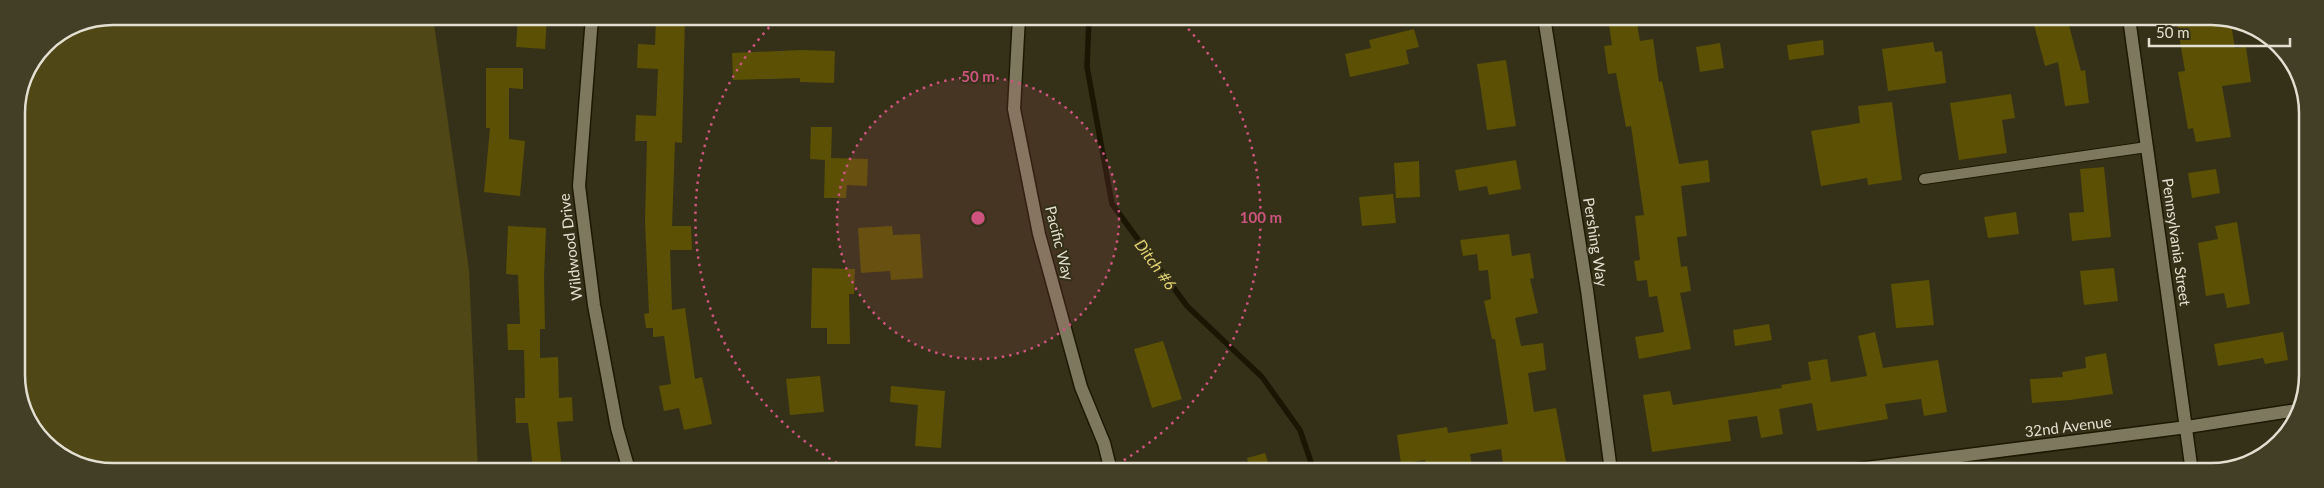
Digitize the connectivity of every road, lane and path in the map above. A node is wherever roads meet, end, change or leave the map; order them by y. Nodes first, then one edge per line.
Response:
1 (591, 25) edge
2 (1019, 25) edge
3 (1545, 25) edge
4 (2130, 25) edge
5 (2147, 147) junction
6 (1924, 179) dead end
7 (2291, 411) edge
8 (2187, 427) junction
9 (627, 463) edge
10 (1109, 463) edge
11 (1610, 463) edge
12 (1906, 463) edge
13 (2191, 463) edge

1 - 9 street, Wildwood Drive
2 - 10 street, Pacific Way
3 - 11 street, Pershing Way
4 - 5 street, Pennsylvania Street
5 - 6 lane
5 - 8 street, Pennsylvania Street
7 - 8 street, 32nd Avenue
8 - 12 street, 32nd Avenue
8 - 13 street, Pennsylvania Street

